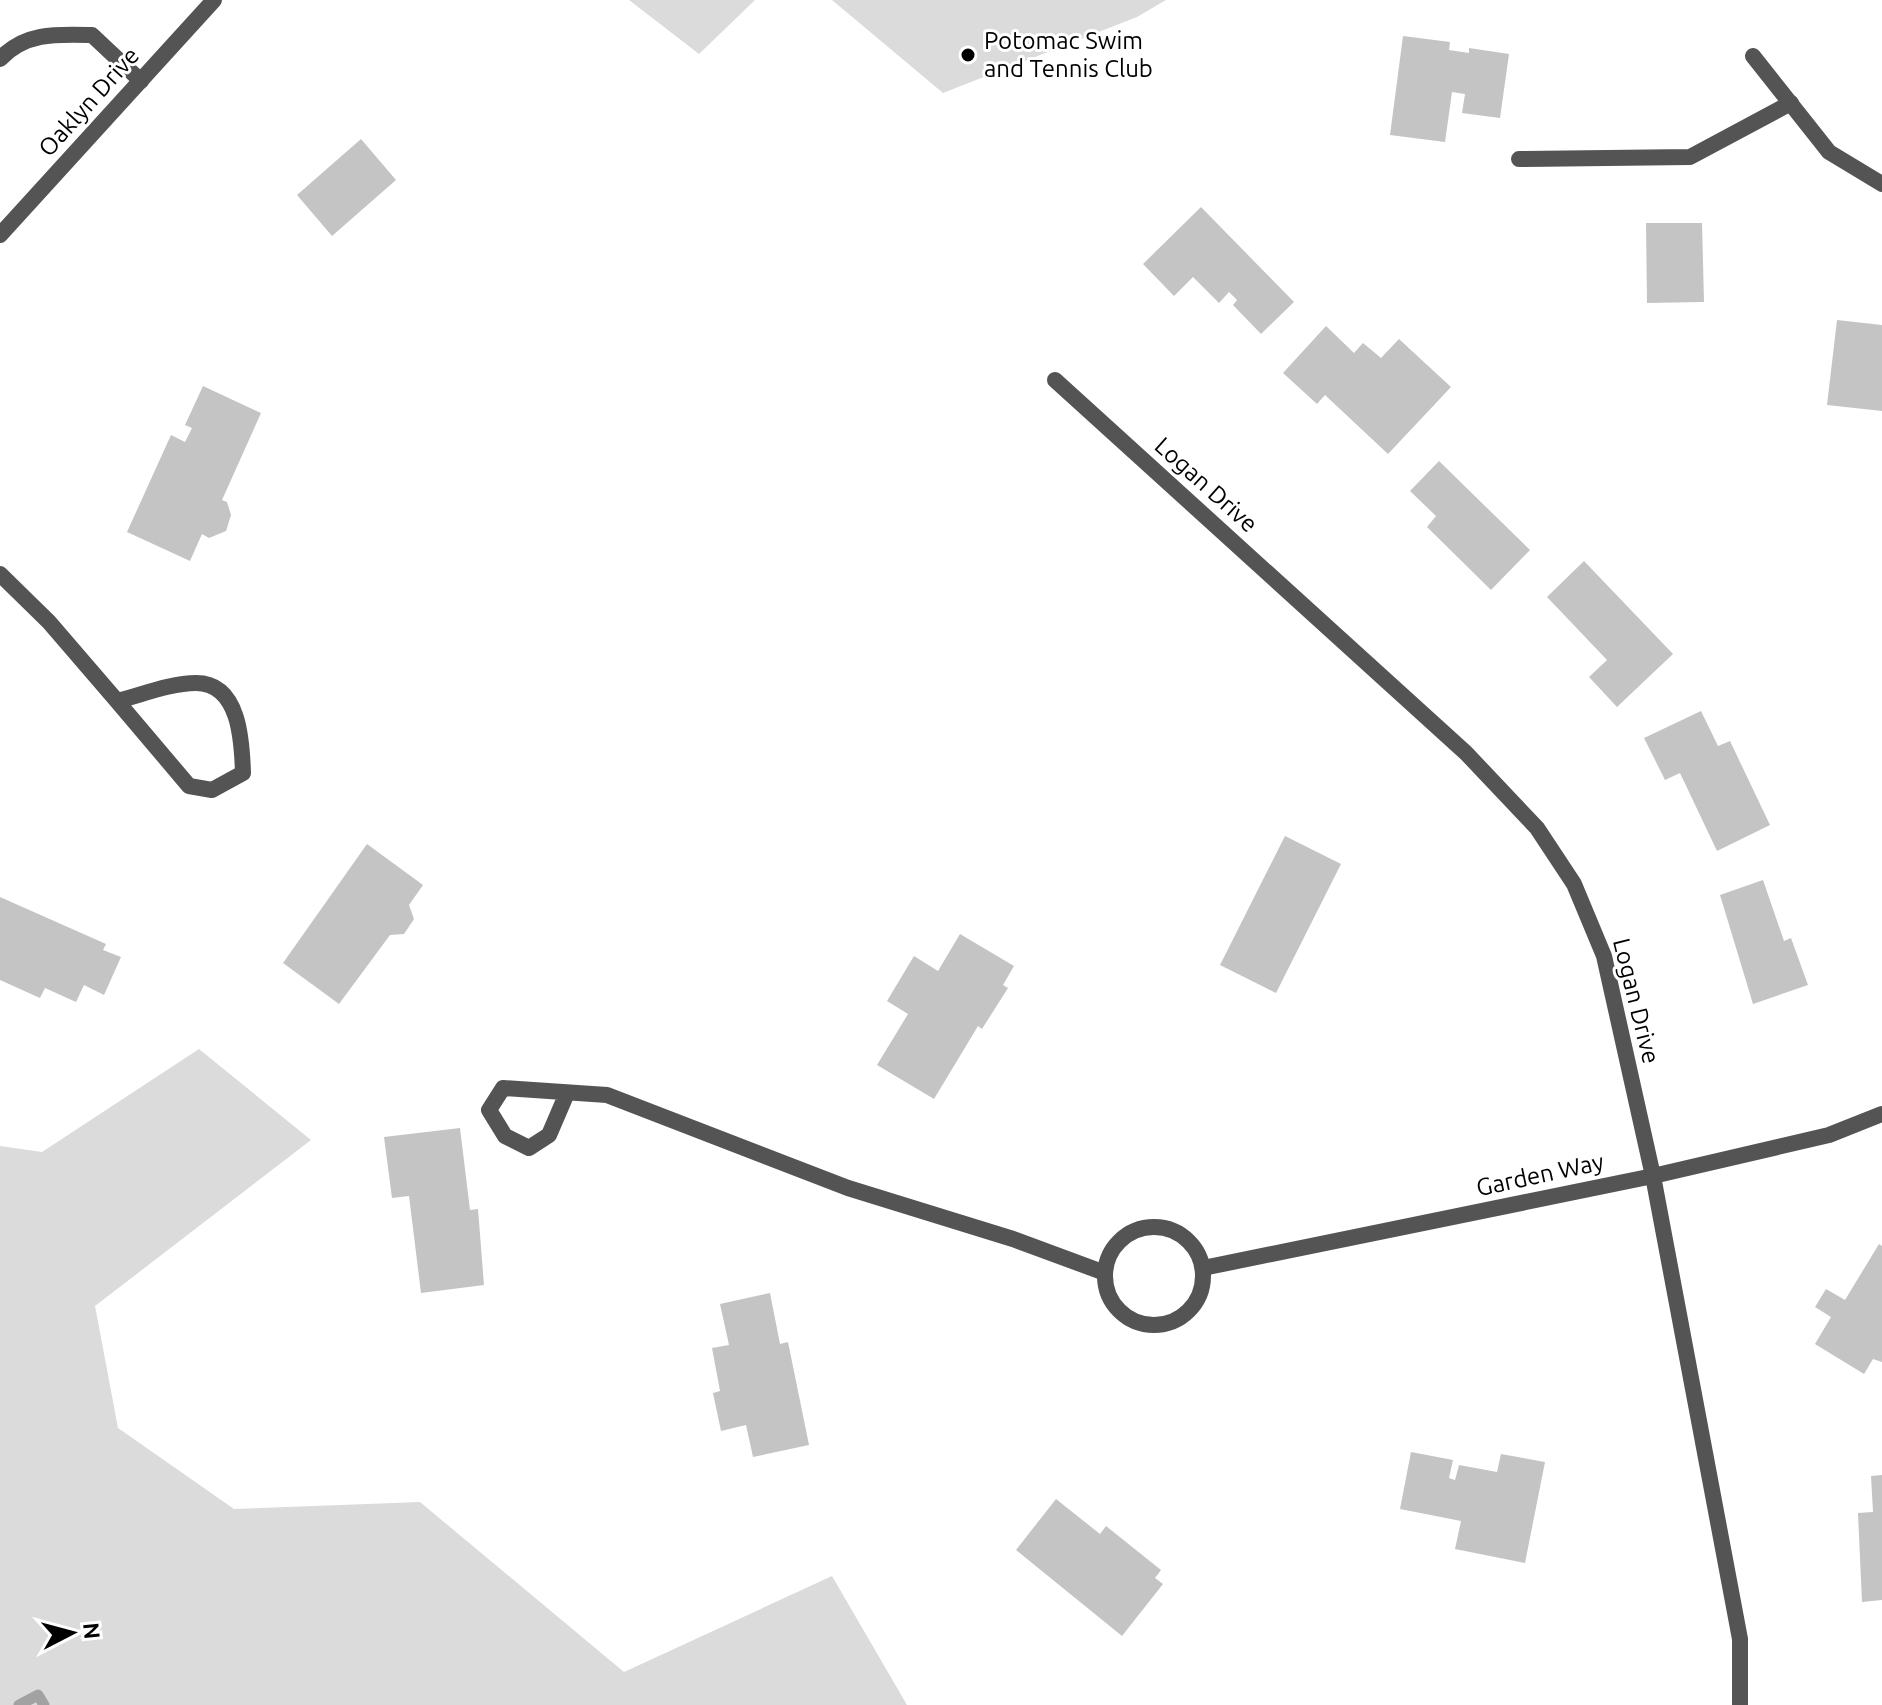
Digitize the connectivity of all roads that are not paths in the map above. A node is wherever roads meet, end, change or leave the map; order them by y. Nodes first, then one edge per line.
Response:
1 (214, 0) edge
2 (1753, 56) dead end
3 (0, 59) edge
4 (141, 81) junction
5 (1791, 103) junction
6 (1519, 159) dead end
7 (1882, 184) edge
8 (0, 235) edge
9 (1055, 380) dead end
10 (0, 574) edge
11 (117, 701) junction
12 (567, 1093) junction
13 (1882, 1114) edge
14 (1653, 1176) junction
15 (1203, 1268) junction
16 (1105, 1273) junction
17 (1740, 1705) edge

1 - 4 street, Oaklyn Drive
2 - 5 street
3 - 4 street
4 - 8 street, Oaklyn Drive
5 - 6 street
5 - 7 street
9 - 14 street, Logan Drive
10 - 11 street
11 - 11 street
12 - 12 street
12 - 16 street
13 - 14 street, Garden Way
14 - 15 street, Garden Way
14 - 17 street, Logan Drive
15 - 16 street
15 - 16 street

